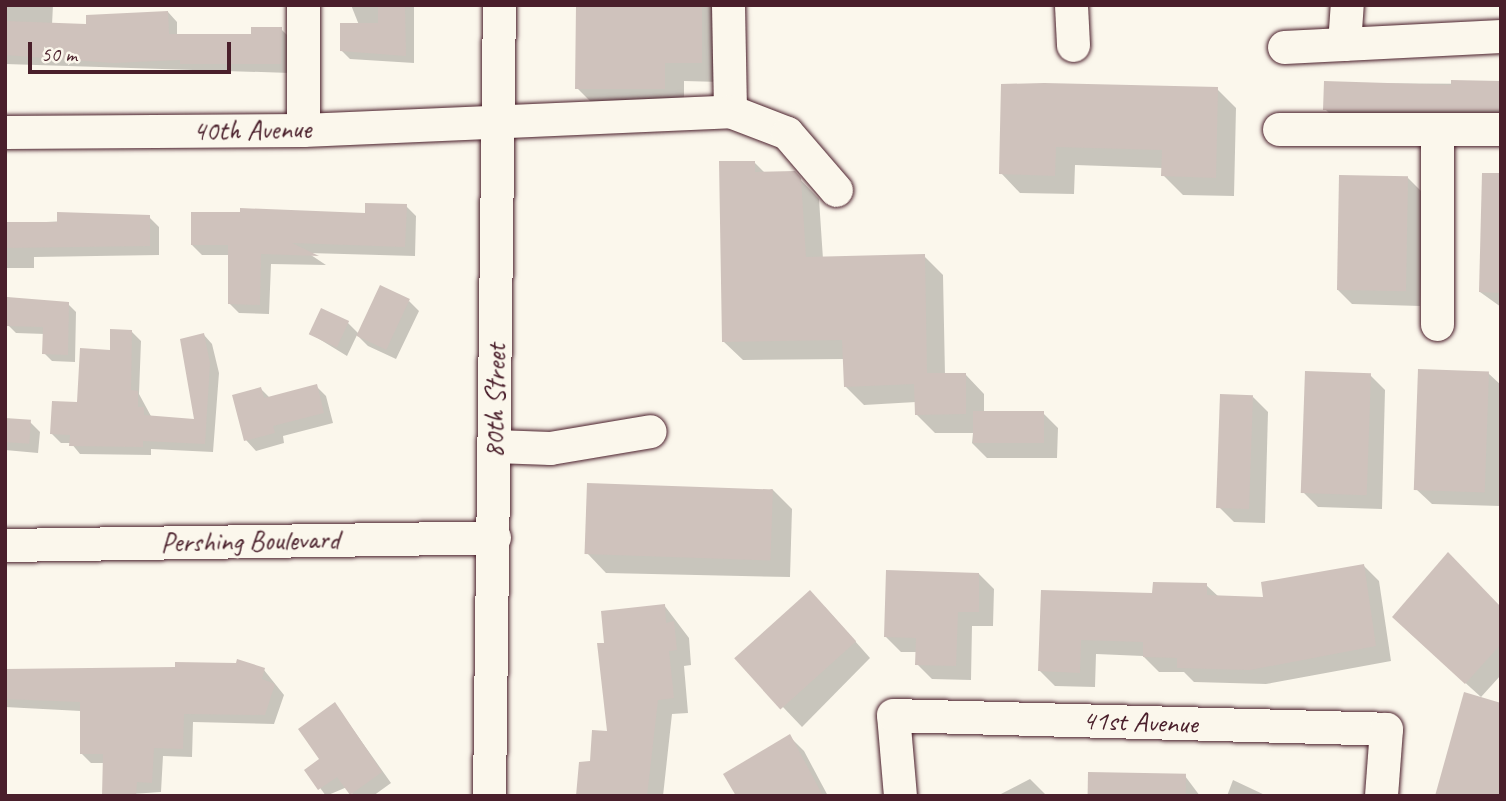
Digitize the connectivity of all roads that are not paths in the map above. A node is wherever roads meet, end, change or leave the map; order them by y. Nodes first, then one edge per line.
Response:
1 (303, 5) edge
2 (499, 5) edge
3 (728, 5) edge
4 (1071, 5) edge
5 (1347, 5) edge
6 (1501, 36) edge
7 (1344, 44) junction
8 (1073, 45) dead end
9 (1284, 47) dead end
10 (730, 111) junction
11 (498, 123) junction
12 (1279, 129) dead end
13 (1437, 129) junction
14 (1501, 129) edge
15 (303, 130) junction
16 (5, 132) edge
17 (836, 190) dead end
18 (1437, 324) dead end
19 (650, 431) dead end
20 (495, 446) junction
21 (494, 537) junction
22 (5, 545) edge
23 (489, 796) edge
24 (900, 796) edge
25 (1381, 796) edge

1 - 15 street
2 - 11 street, 80th Street
3 - 10 street
4 - 8 street
5 - 7 street
6 - 7 street
7 - 9 street
10 - 11 street, 40th Avenue
10 - 17 street
11 - 15 street, 40th Avenue
11 - 20 street, 80th Street
12 - 13 street
13 - 14 street
13 - 18 street
15 - 16 street, 40th Avenue
19 - 20 street
20 - 21 street, 80th Street
21 - 22 street, Pershing Boulevard
21 - 23 street, 80th Street
24 - 25 street, 41st Avenue

